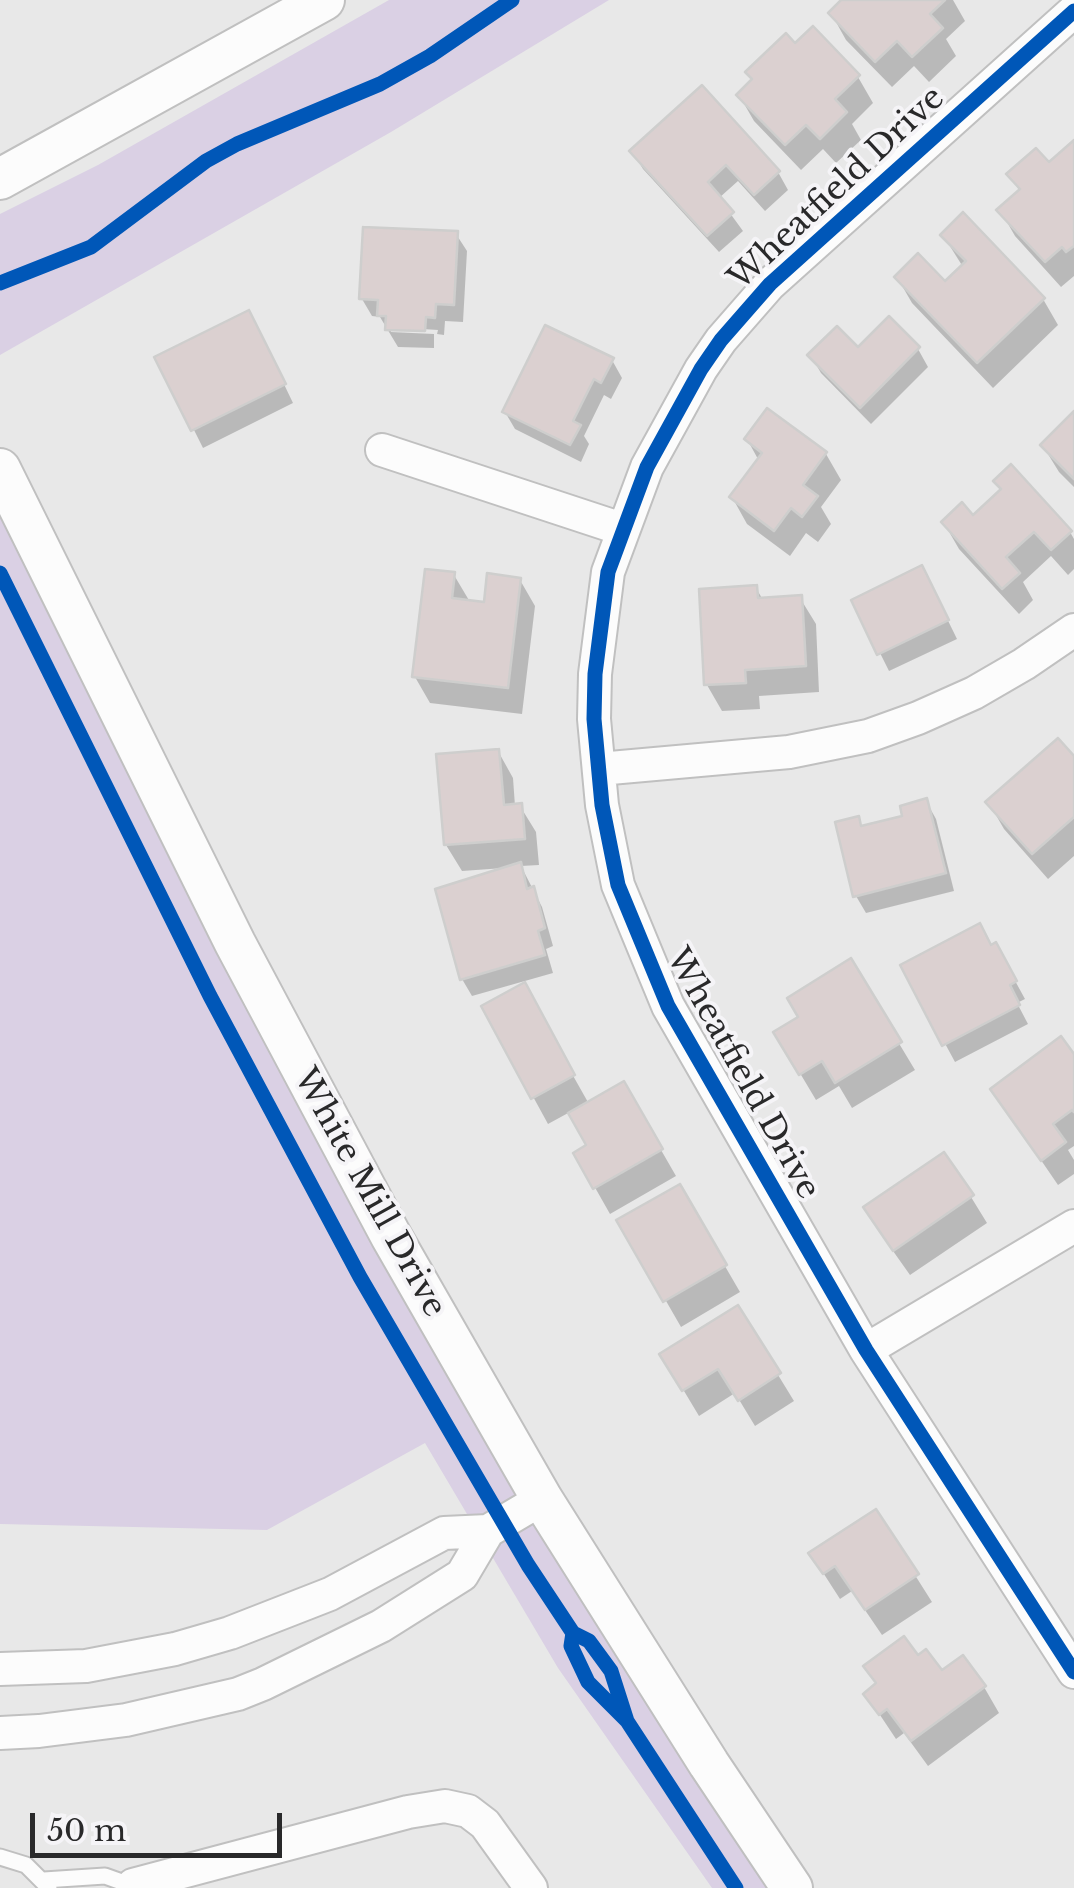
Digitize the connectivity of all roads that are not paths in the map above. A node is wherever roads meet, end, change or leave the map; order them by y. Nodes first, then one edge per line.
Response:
1 (324, 0) edge
2 (1074, 11) edge
3 (0, 179) edge
4 (382, 450) dead end
5 (0, 468) edge
6 (622, 528) junction
7 (1074, 630) edge
8 (599, 769) junction
9 (1074, 1226) edge
10 (866, 1350) junction
11 (542, 1499) junction
12 (488, 1531) junction
13 (0, 1669) edge
14 (1074, 1672) edge
15 (0, 1733) edge
16 (0, 1857) edge
17 (46, 1884) edge
18 (131, 1886) edge
19 (531, 1888) edge
20 (792, 1888) edge

1 - 3 street
2 - 6 street, Wheatfield Drive
4 - 6 street
5 - 11 street, White Mill Drive
6 - 8 street, Wheatfield Drive
7 - 8 street
8 - 10 street, Wheatfield Drive
9 - 10 street
10 - 14 street, Wheatfield Drive
11 - 12 street
11 - 20 street, White Mill Drive
12 - 13 street
12 - 15 street
16 - 17 lane
17 - 18 lane
18 - 19 street

